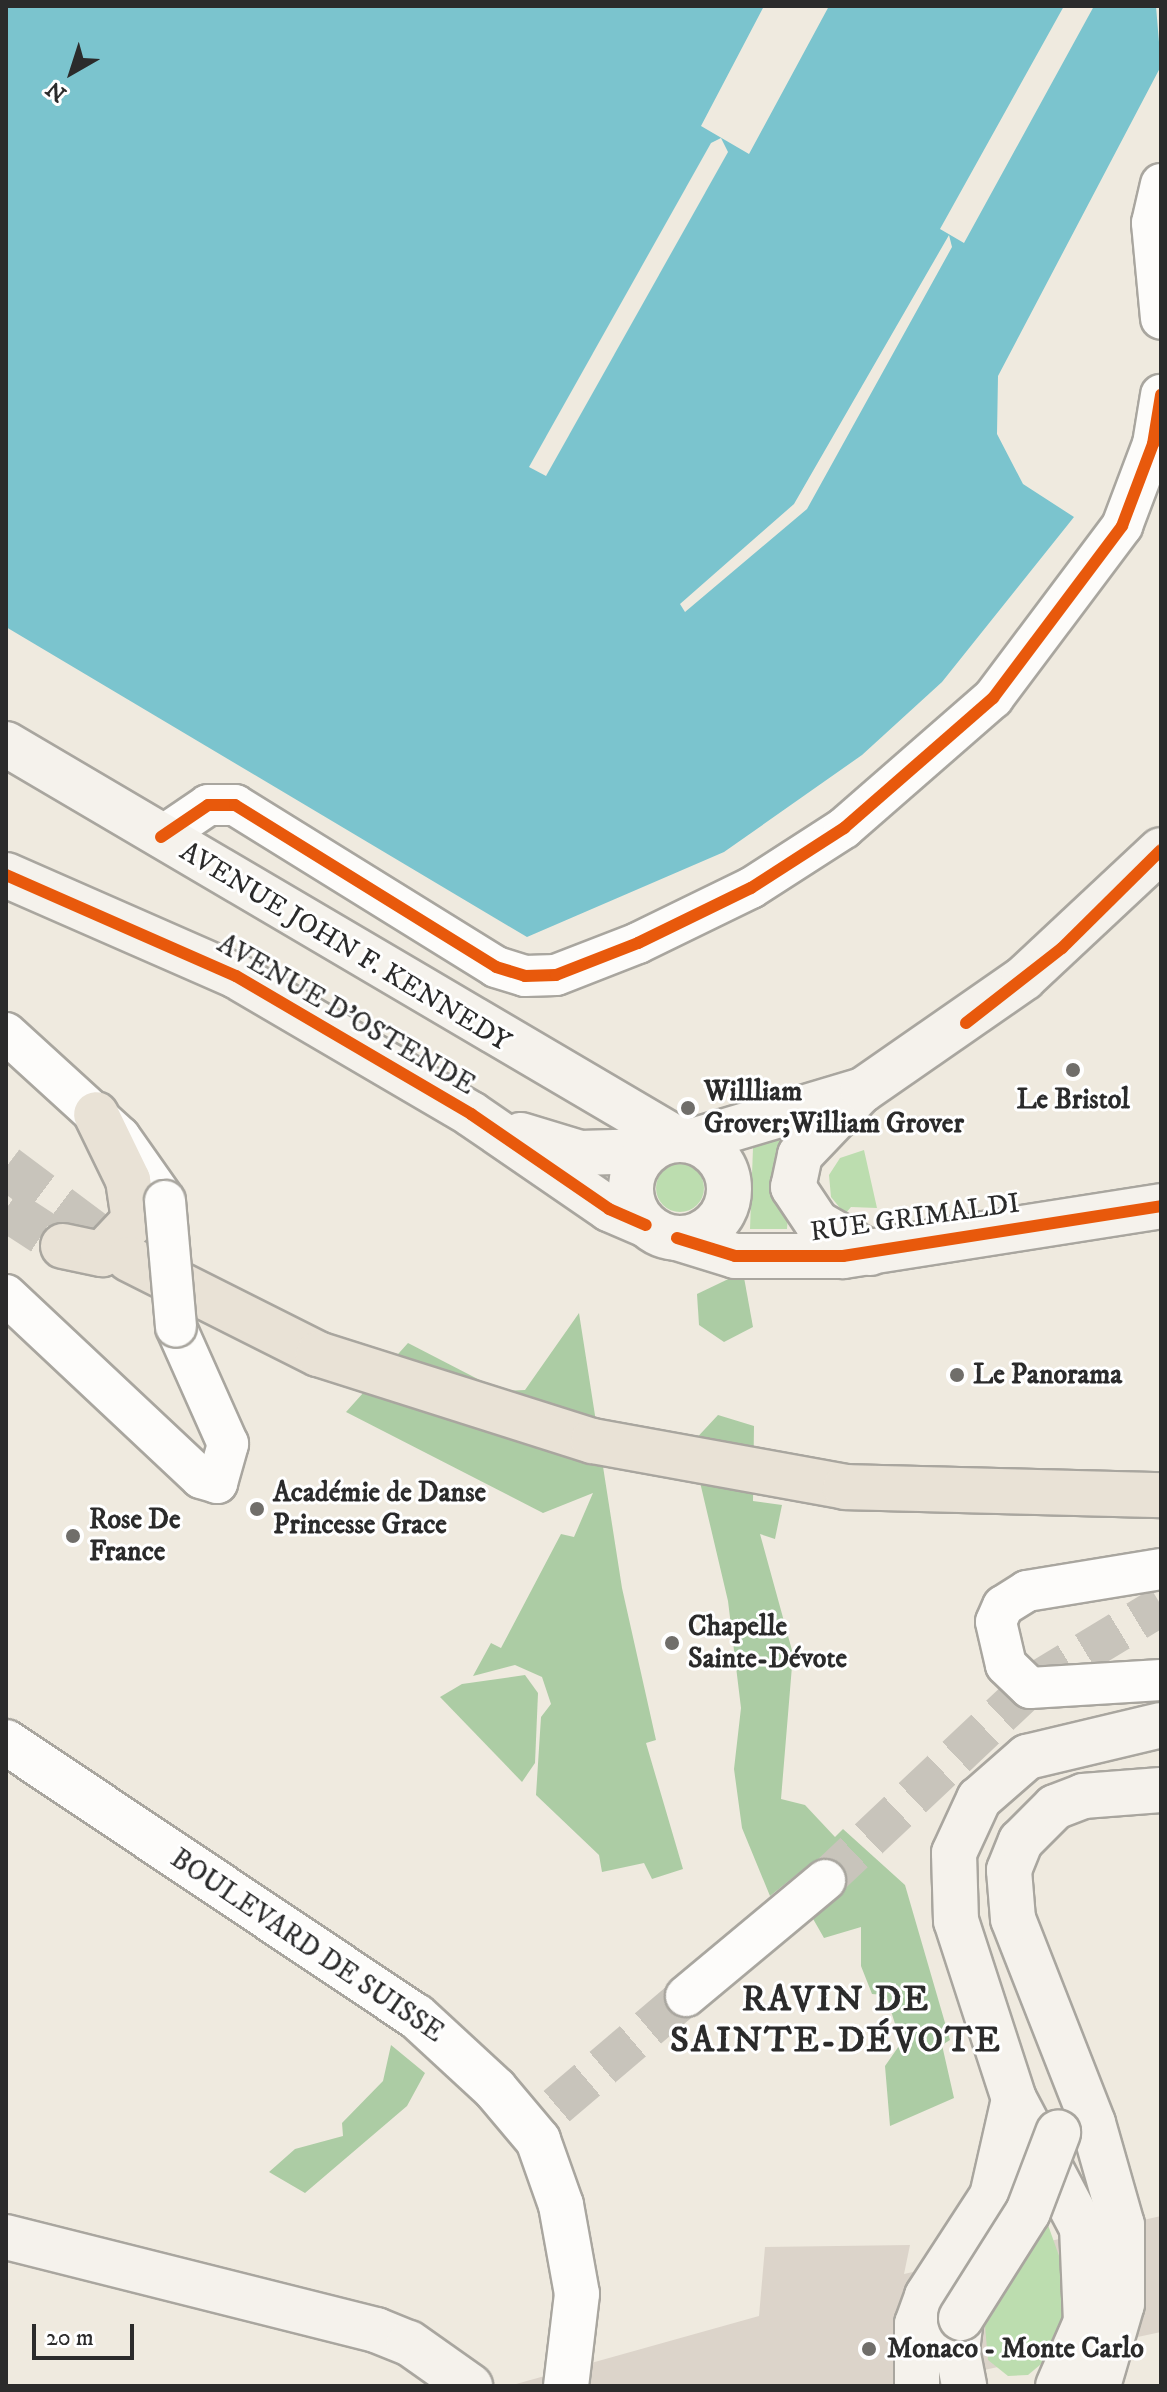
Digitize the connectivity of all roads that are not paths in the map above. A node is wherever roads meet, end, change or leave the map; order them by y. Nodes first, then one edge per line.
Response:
1 (1161, 184) edge
2 (1161, 319) edge
3 (1161, 395) edge
4 (6, 744) edge
5 (161, 837) junction
6 (1161, 850) edge
7 (6, 875) edge
8 (6, 1033) edge
9 (863, 1090) junction
10 (96, 1114) junction
11 (471, 1114) junction
12 (655, 1153) junction
13 (1161, 1206) edge
14 (662, 1232) junction
15 (63, 1246) tunnel mouth
16 (870, 1253) junction
17 (129, 1259) tunnel mouth
18 (6, 1295) edge
19 (1161, 1474) edge
20 (1030, 1495) junction
21 (1161, 1495) edge
22 (1161, 1569) edge
23 (1161, 1680) edge
24 (1161, 1725) edge
25 (6, 1742) edge
26 (1161, 1790) edge
27 (825, 1880) tunnel mouth
28 (686, 1996) tunnel mouth
29 (1055, 2043) junction
30 (1014, 2099) junction
31 (6, 2237) edge
32 (958, 2360) edge
33 (1068, 2383) edge
34 (470, 2386) edge
35 (566, 2386) edge
36 (917, 2386) edge

1 - 2 street
3 - 5 street
4 - 5 main road, AVENUE JOHN F. KENNEDY
5 - 12 main road, AVENUE JOHN F. KENNEDY
6 - 9 main road
7 - 11 main road, AVENUE D'OSTENDE
8 - 10 street
9 - 12 main road
9 - 16 main road
10 - 15 main road
10 - 18 street, bridge
11 - 12 main road, AVENUE D'OSTENDE
11 - 14 main road, AVENUE D'OSTENDE
12 - 14 main road
12 - 14 main road
13 - 16 main road, RUE GRIMALDI
14 - 16 main road, RUE GRIMALDI
17 - 20 main road
19 - 20 main road
20 - 21 main road
22 - 23 street
24 - 30 main road
25 - 35 street, BOULEVARD DE SUISSE
26 - 29 main road
27 - 28 street
29 - 32 main road, bridge
29 - 33 main road
30 - 33 main road
30 - 36 main road
31 - 34 main road

